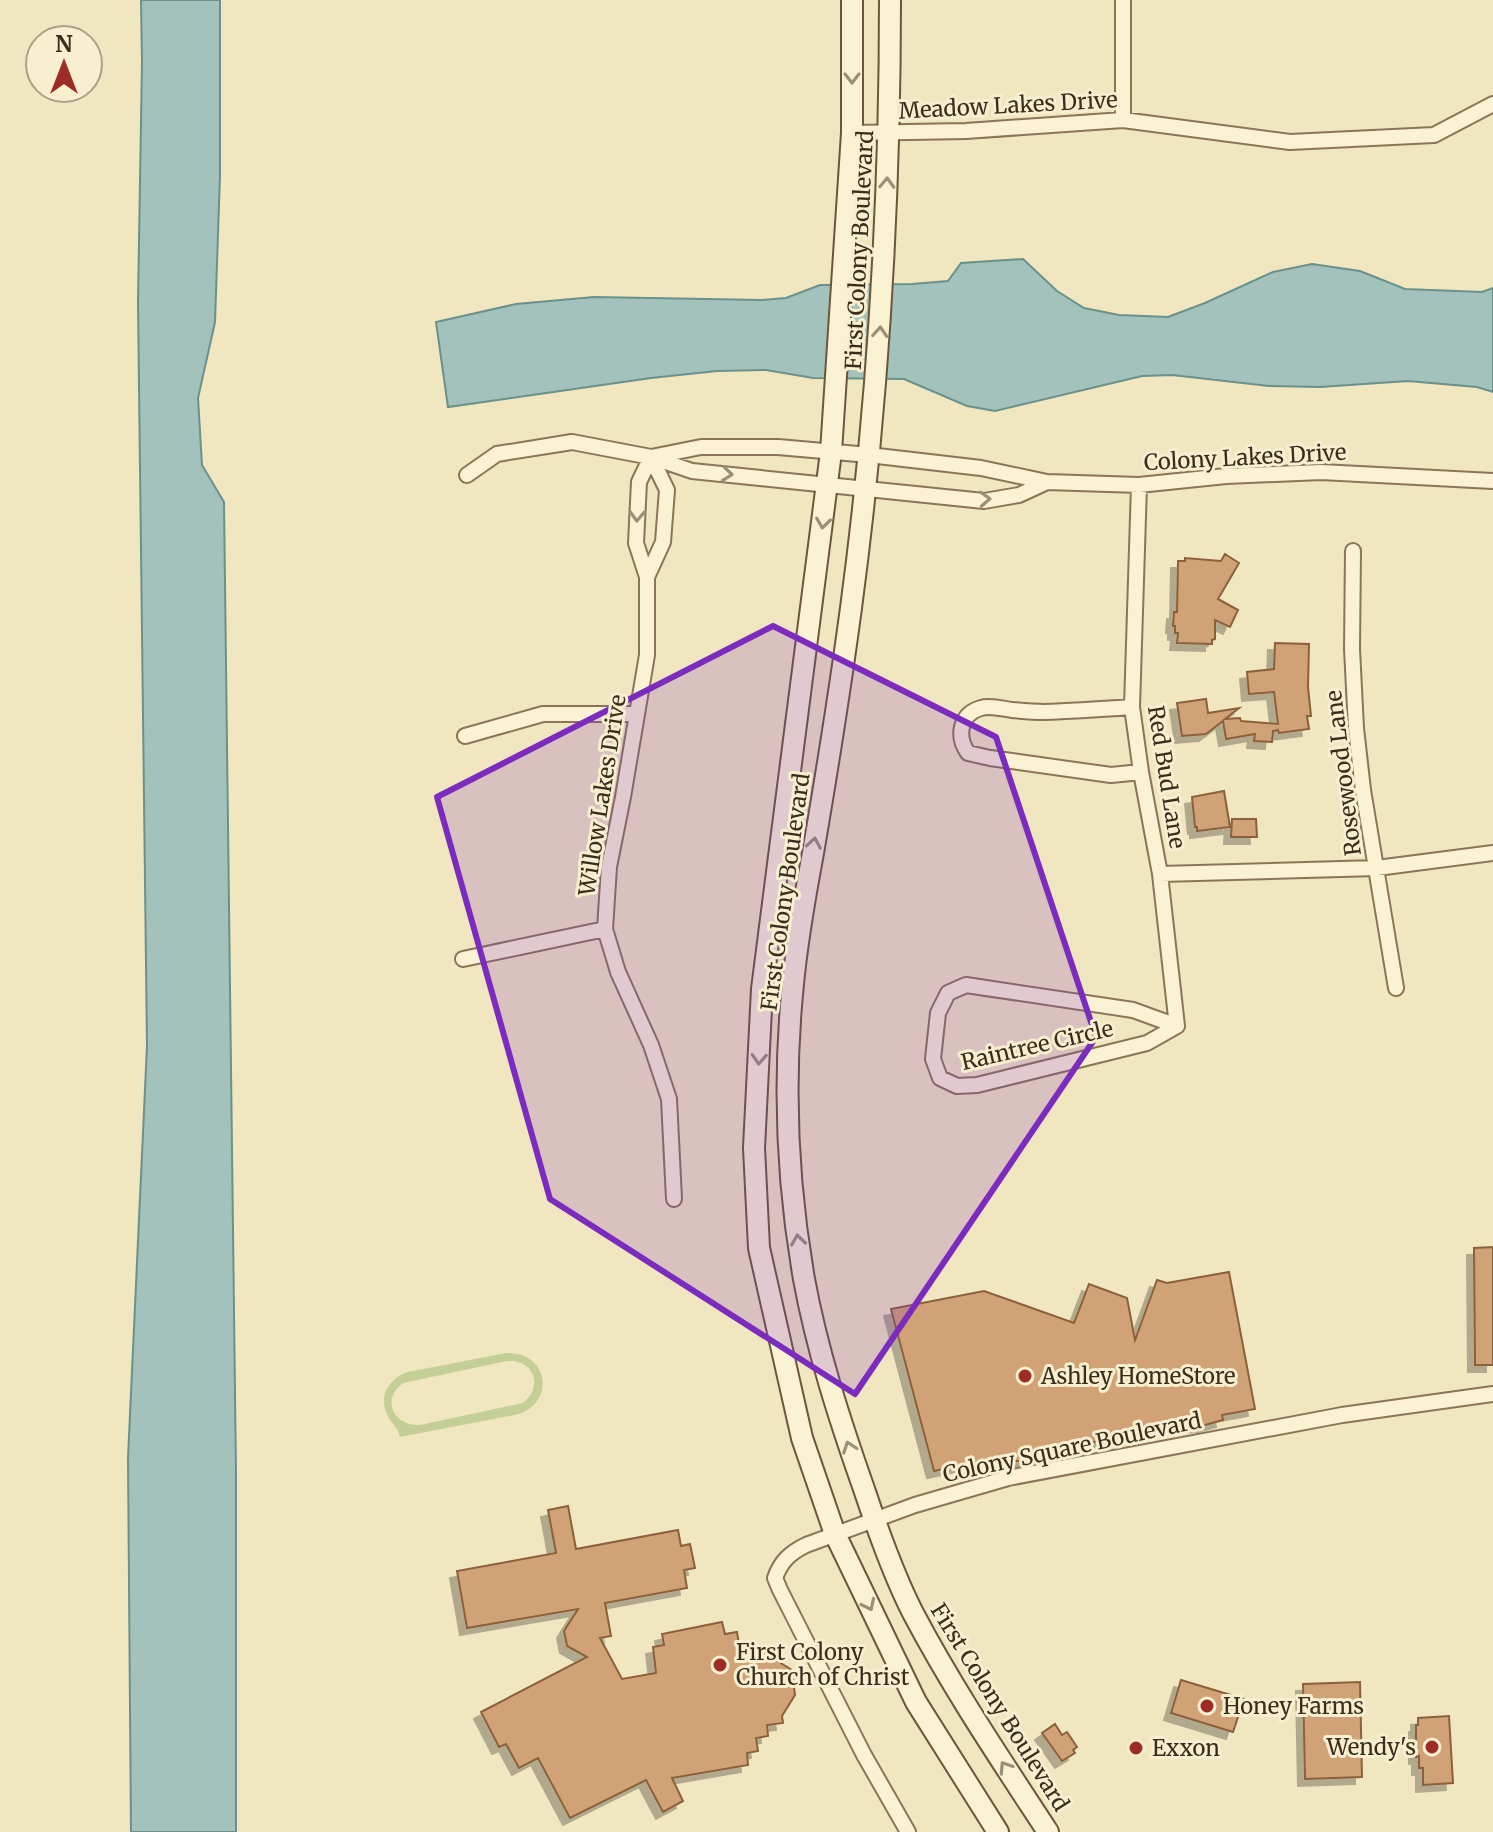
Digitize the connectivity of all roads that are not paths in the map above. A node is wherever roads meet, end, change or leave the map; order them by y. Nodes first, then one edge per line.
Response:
1 (852, 0) edge
2 (890, 0) edge
3 (1123, 0) edge
4 (1493, 104) edge
5 (1123, 120) junction
6 (889, 132) junction
7 (852, 133) junction
8 (831, 452) junction
9 (869, 455) junction
10 (651, 457) junction
11 (467, 475) dead end
12 (1493, 481) edge
13 (1047, 482) junction
14 (828, 485) junction
15 (1139, 485) junction
16 (865, 489) junction
17 (1353, 551) dead end
18 (647, 577) junction
19 (1132, 707) junction
20 (637, 714) junction
21 (465, 736) dead end
22 (1141, 772) junction
23 (785, 801) junction
24 (820, 805) junction
25 (1493, 853) edge
26 (1377, 868) junction
27 (1160, 874) junction
28 (605, 929) junction
29 (463, 959) dead end
30 (1396, 988) dead end
31 (1177, 1026) junction
32 (674, 1199) dead end
33 (812, 1317) junction
34 (777, 1330) junction
35 (1493, 1394) edge
36 (875, 1521) junction
37 (835, 1534) junction
38 (908, 1832) edge
39 (998, 1832) edge
40 (1048, 1832) edge

1 -> 7 main road, First Colony Boulevard
2 - 6 main road, First Colony Boulevard
3 - 5 street
4 - 5 street, Meadow Lakes Drive
5 - 6 street, Meadow Lakes Drive
6 - 7 street, Meadow Lakes Drive
9 -> 6 main road, First Colony Boulevard
7 - 8 main road, First Colony Boulevard
8 - 9 street, Colony Lakes Drive
8 - 10 street, Colony Lakes Drive
8 - 14 main road, First Colony Boulevard
9 - 13 street, Colony Lakes Drive
9 - 16 main road, First Colony Boulevard
10 - 11 street, Colony Lakes Drive
10 -> 14 street, Colony Lakes Drive
10 -> 18 street, Willow Lakes Drive
10 - 18 street, Willow Lakes Drive
12 - 15 street, Colony Lakes Drive
13 - 15 street, Colony Lakes Drive
16 -> 13 street, Colony Lakes Drive
14 - 16 street, Colony Lakes Drive
14 -> 23 main road, First Colony Boulevard
15 - 19 street, Red Bud Lane
16 - 24 main road, First Colony Boulevard
17 - 26 street, Rosewood Lane
18 - 20 street, Willow Lakes Drive
19 - 22 street, Red Bud Lane
19 - 22 street
20 - 21 street
20 - 28 street, Willow Lakes Drive
22 - 27 street, Red Bud Lane
23 - 24 main road
23 -> 34 main road, First Colony Boulevard
33 -> 24 main road, First Colony Boulevard
25 - 26 street
26 - 27 street
26 - 30 street, Rosewood Lane
27 - 31 street, Red Bud Lane
28 - 29 street
28 - 32 street, Willow Lakes Drive
31 - 31 street, Raintree Circle
33 - 34 main road
36 -> 33 main road, First Colony Boulevard
34 - 37 main road, First Colony Boulevard
35 - 36 street, Colony Square Boulevard
36 - 37 street, Colony Square Boulevard
40 -> 36 main road, First Colony Boulevard
37 - 38 street, Colony Square Boulevard
37 -> 39 main road, First Colony Boulevard

